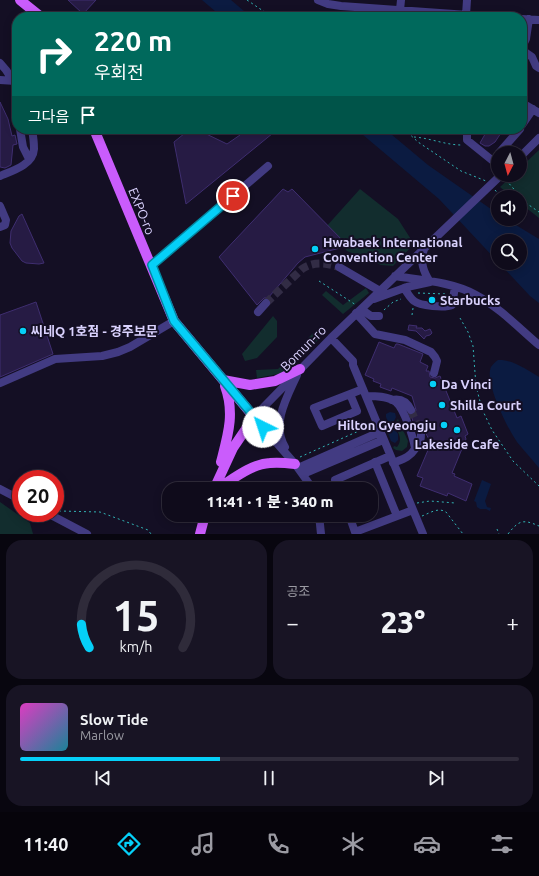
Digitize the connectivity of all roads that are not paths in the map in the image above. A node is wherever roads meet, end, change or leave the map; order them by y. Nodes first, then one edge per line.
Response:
1 (318, 0) edge
2 (401, 0) edge
3 (467, 0) edge
4 (24, 2) edge
5 (400, 10) junction
6 (35, 12) edge
7 (426, 12) edge
8 (466, 12) edge
9 (527, 19) edge
10 (539, 20) edge
11 (527, 54) edge
12 (0, 63) edge
13 (539, 68) edge
14 (12, 78) edge
15 (0, 80) edge
16 (12, 82) edge
17 (527, 106) edge
18 (536, 111) edge
19 (527, 121) edge
20 (21, 134) edge
21 (32, 134) edge
22 (96, 134) edge
23 (467, 134) edge
24 (516, 134) edge
25 (539, 138) edge
26 (507, 146) edge
27 (527, 150) edge
28 (491, 155) edge
29 (29, 159) junction
30 (268, 166) dead end
31 (0, 176) edge
32 (494, 182) edge
33 (0, 206) edge
34 (0, 227) edge
35 (424, 249) junction
36 (152, 265) junction
37 (339, 267) tunnel mouth
38 (395, 276) junction
39 (430, 282) junction
40 (454, 287) junction
41 (404, 288) junction
42 (380, 291) junction
43 (266, 303) tunnel mouth
44 (363, 307) junction
45 (258, 312) dead end
46 (174, 321) junction
47 (329, 340) junction
48 (539, 345) edge
49 (300, 369) junction
50 (434, 374) dead end
51 (223, 380) junction
52 (0, 383) edge
53 (364, 393) junction
54 (350, 394) junction
55 (392, 400) junction
56 (411, 410) tunnel mouth
57 (254, 417) junction
58 (421, 434) dead end
59 (382, 436) junction
60 (415, 448) junction
61 (391, 459) junction
62 (375, 462) junction
63 (297, 466) junction
64 (216, 482) edge
65 (217, 482) edge
66 (228, 482) edge
67 (308, 482) edge
68 (336, 482) edge
69 (0, 489) edge
70 (12, 495) edge
71 (412, 507) junction
72 (397, 516) junction
73 (64, 522) edge
74 (203, 522) edge
75 (320, 522) edge
76 (351, 522) edge
77 (87, 534) edge
78 (200, 534) edge
79 (321, 534) edge
80 (423, 534) edge

1 - 5 street
2 - 5 street
3 - 8 street
4 - 6 main road
5 - 7 street
9 - 10 street
11 - 13 street
12 - 14 street
15 - 16 street
17 - 18 street
18 - 19 street
20 - 29 street
21 - 29 street
22 - 36 main road, EXPO-ro
23 - 28 street
24 - 26 street
25 - 27 street
29 - 31 street
30 - 36 street
32 - 35 street, Bomun-ro, bridge
33 - 34 street
35 - 38 street, Bomun-ro
35 - 39 street
36 - 46 main road, EXPO-ro
37 - 42 street
38 - 39 street
38 - 42 street, Bomun-ro
39 - 40 street
39 - 41 street
40 - 41 street
40 - 48 street
41 - 44 street
42 - 44 street, Bomun-ro
43 - 45 street
44 - 47 street, Bomun-ro
44 - 50 street
46 - 51 main road, EXPO-ro
46 - 52 street
47 - 49 street, Bomun-ro
47 - 53 street
49 - 51 main road
49 - 57 street, Bomun-ro
49 - 63 street
51 - 57 main road, EXPO-ro
51 - 64 main road
53 - 54 street
53 - 55 street
53 - 59 street
54 - 54 street
55 - 56 street
55 - 60 street
57 - 63 street
57 - 65 main road, Bomun-ro
58 - 60 street
59 - 61 street
59 - 63 street
60 - 61 street
61 - 62 street
61 - 71 street
62 - 68 street
62 - 72 street
63 - 66 main road
63 - 67 street
69 - 70 street
71 - 72 street
71 - 80 street
72 - 76 street
73 - 77 street
74 - 78 main road
75 - 79 street

